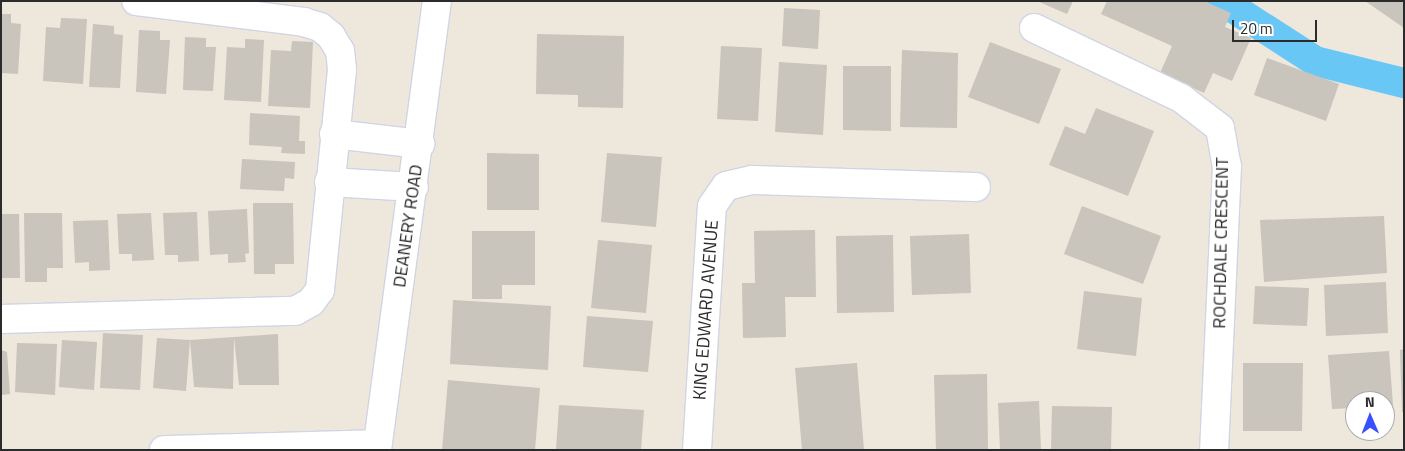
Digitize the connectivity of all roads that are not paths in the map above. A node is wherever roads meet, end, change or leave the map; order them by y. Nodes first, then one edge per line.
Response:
1 (136, 1) edge
2 (437, 1) edge
3 (1034, 28) dead end
4 (334, 134) junction
5 (420, 144) junction
6 (329, 182) junction
7 (414, 187) junction
8 (976, 187) dead end
9 (1, 319) edge
10 (377, 447) edge
11 (164, 450) edge
12 (697, 450) edge
13 (1214, 450) edge

1 - 4 street
2 - 5 street, DEANERY ROAD
3 - 13 street, ROCHDALE CRESCENT
4 - 5 street
4 - 6 street
5 - 7 street, DEANERY ROAD
6 - 7 street
6 - 9 street
7 - 10 street, DEANERY ROAD
8 - 12 street, KING EDWARD AVENUE
10 - 11 street

